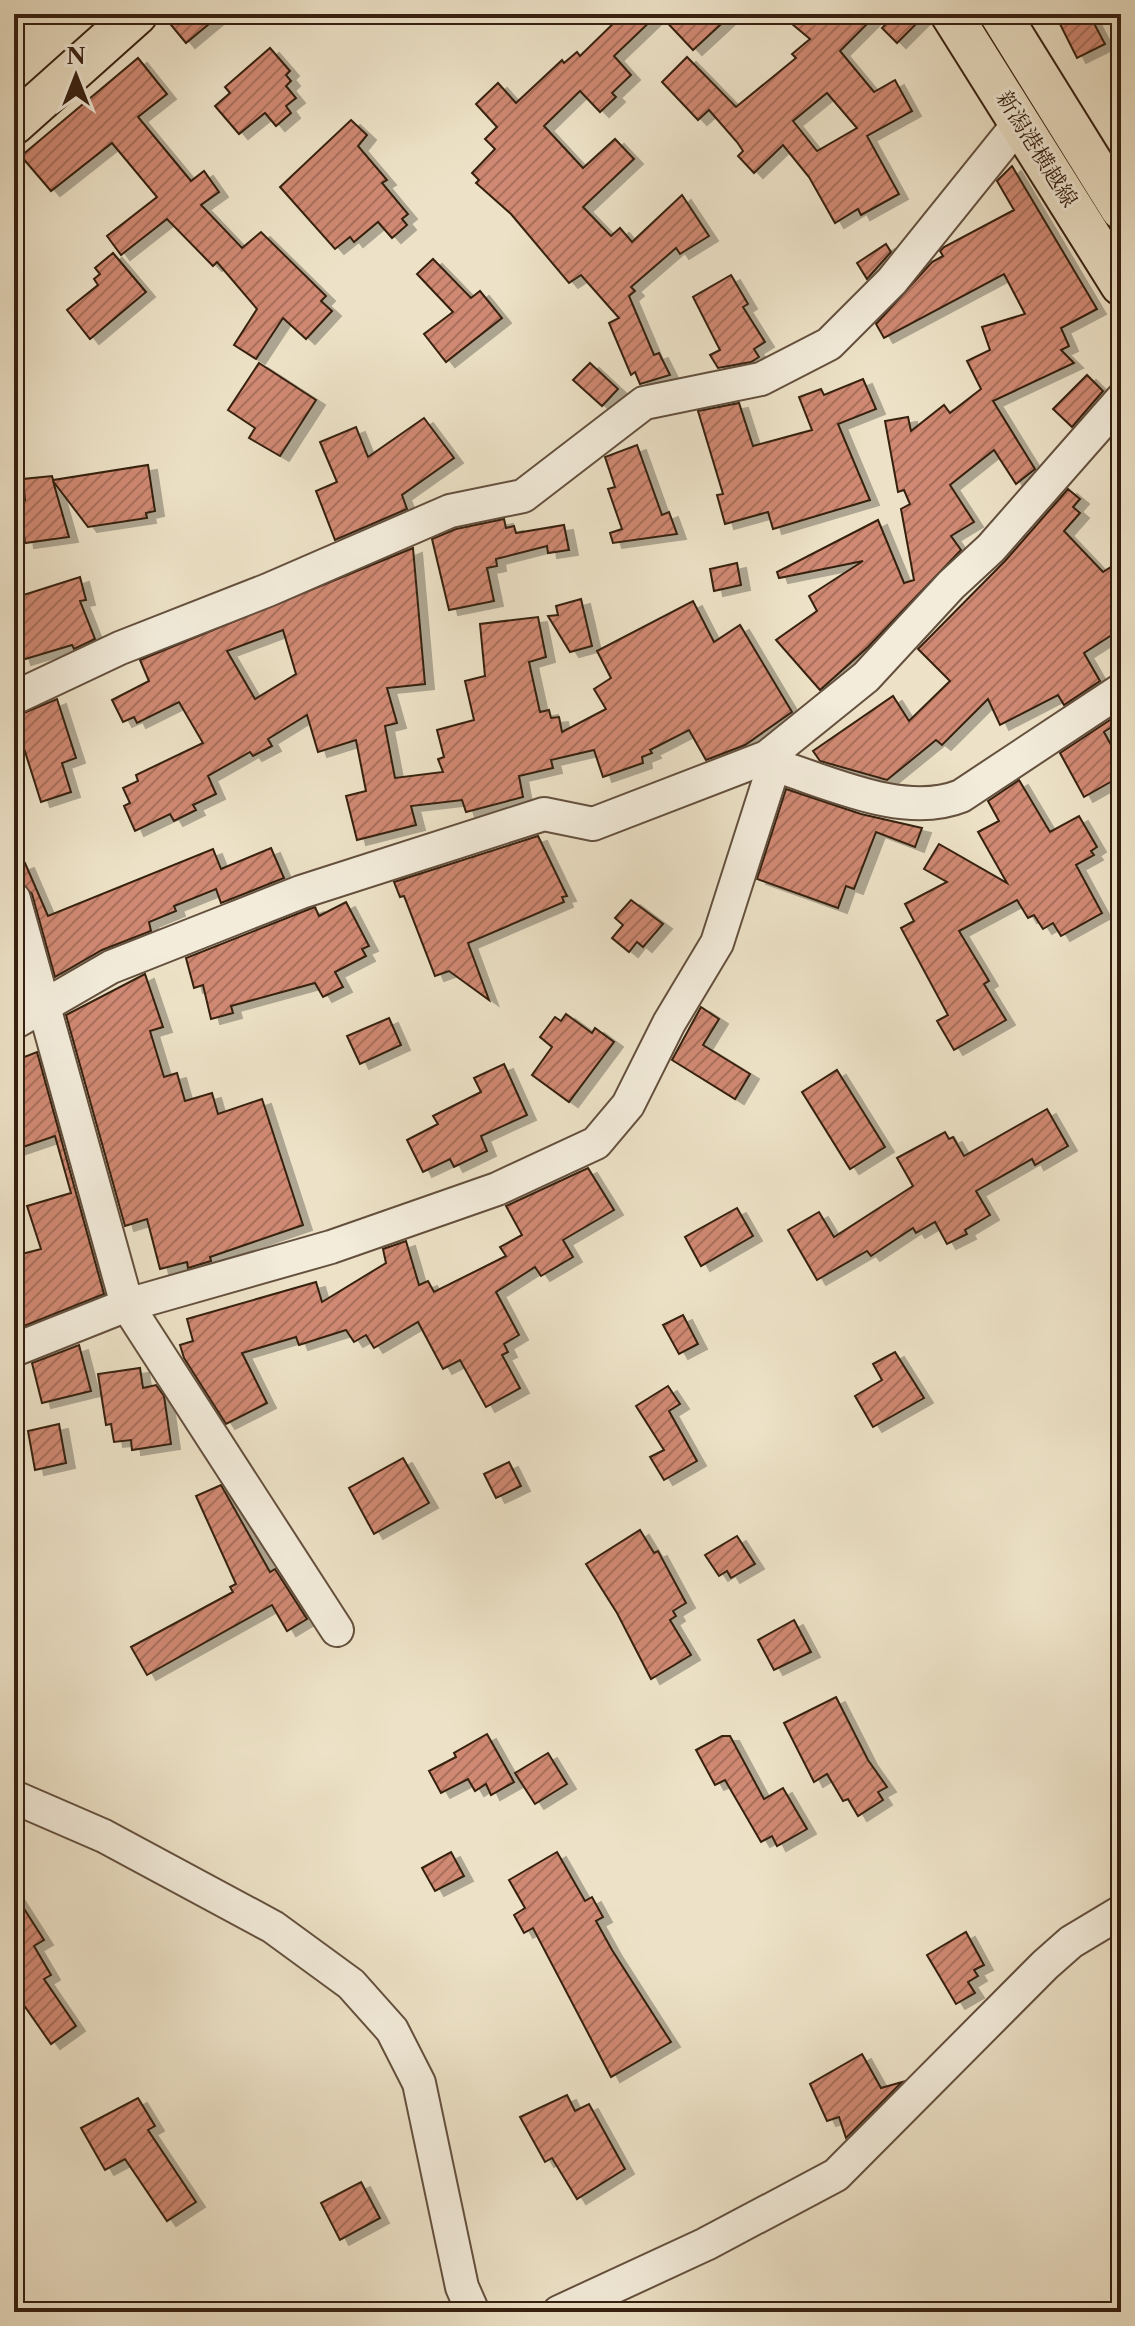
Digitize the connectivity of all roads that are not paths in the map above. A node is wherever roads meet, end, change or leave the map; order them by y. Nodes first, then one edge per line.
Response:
1 (951, 14) edge
2 (1000, 14) edge
3 (125, 18) edge
4 (1020, 122) junction
5 (14, 124) edge
6 (1121, 209) edge
7 (1121, 285) edge
8 (1121, 400) edge
9 (1121, 690) edge
10 (14, 698) edge
11 (771, 761) junction
12 (14, 899) edge
13 (46, 1005) junction
14 (14, 1023) edge
15 (127, 1305) junction
16 (14, 1350) edge
17 (337, 1630) dead end
18 (14, 1797) edge
19 (1121, 1912) edge
20 (473, 2312) edge
21 (559, 2312) edge

1 - 4 main road, 新潟港横越線
2 - 6 main road, 新潟港横越線
3 - 5 main road
4 - 7 main road, 新潟港横越線
4 - 10 street
8 - 11 street
9 - 11 street
11 - 13 street
11 - 15 street
12 - 13 street
13 - 14 street
13 - 15 street
15 - 16 street
15 - 17 street
18 - 20 street
19 - 21 street

